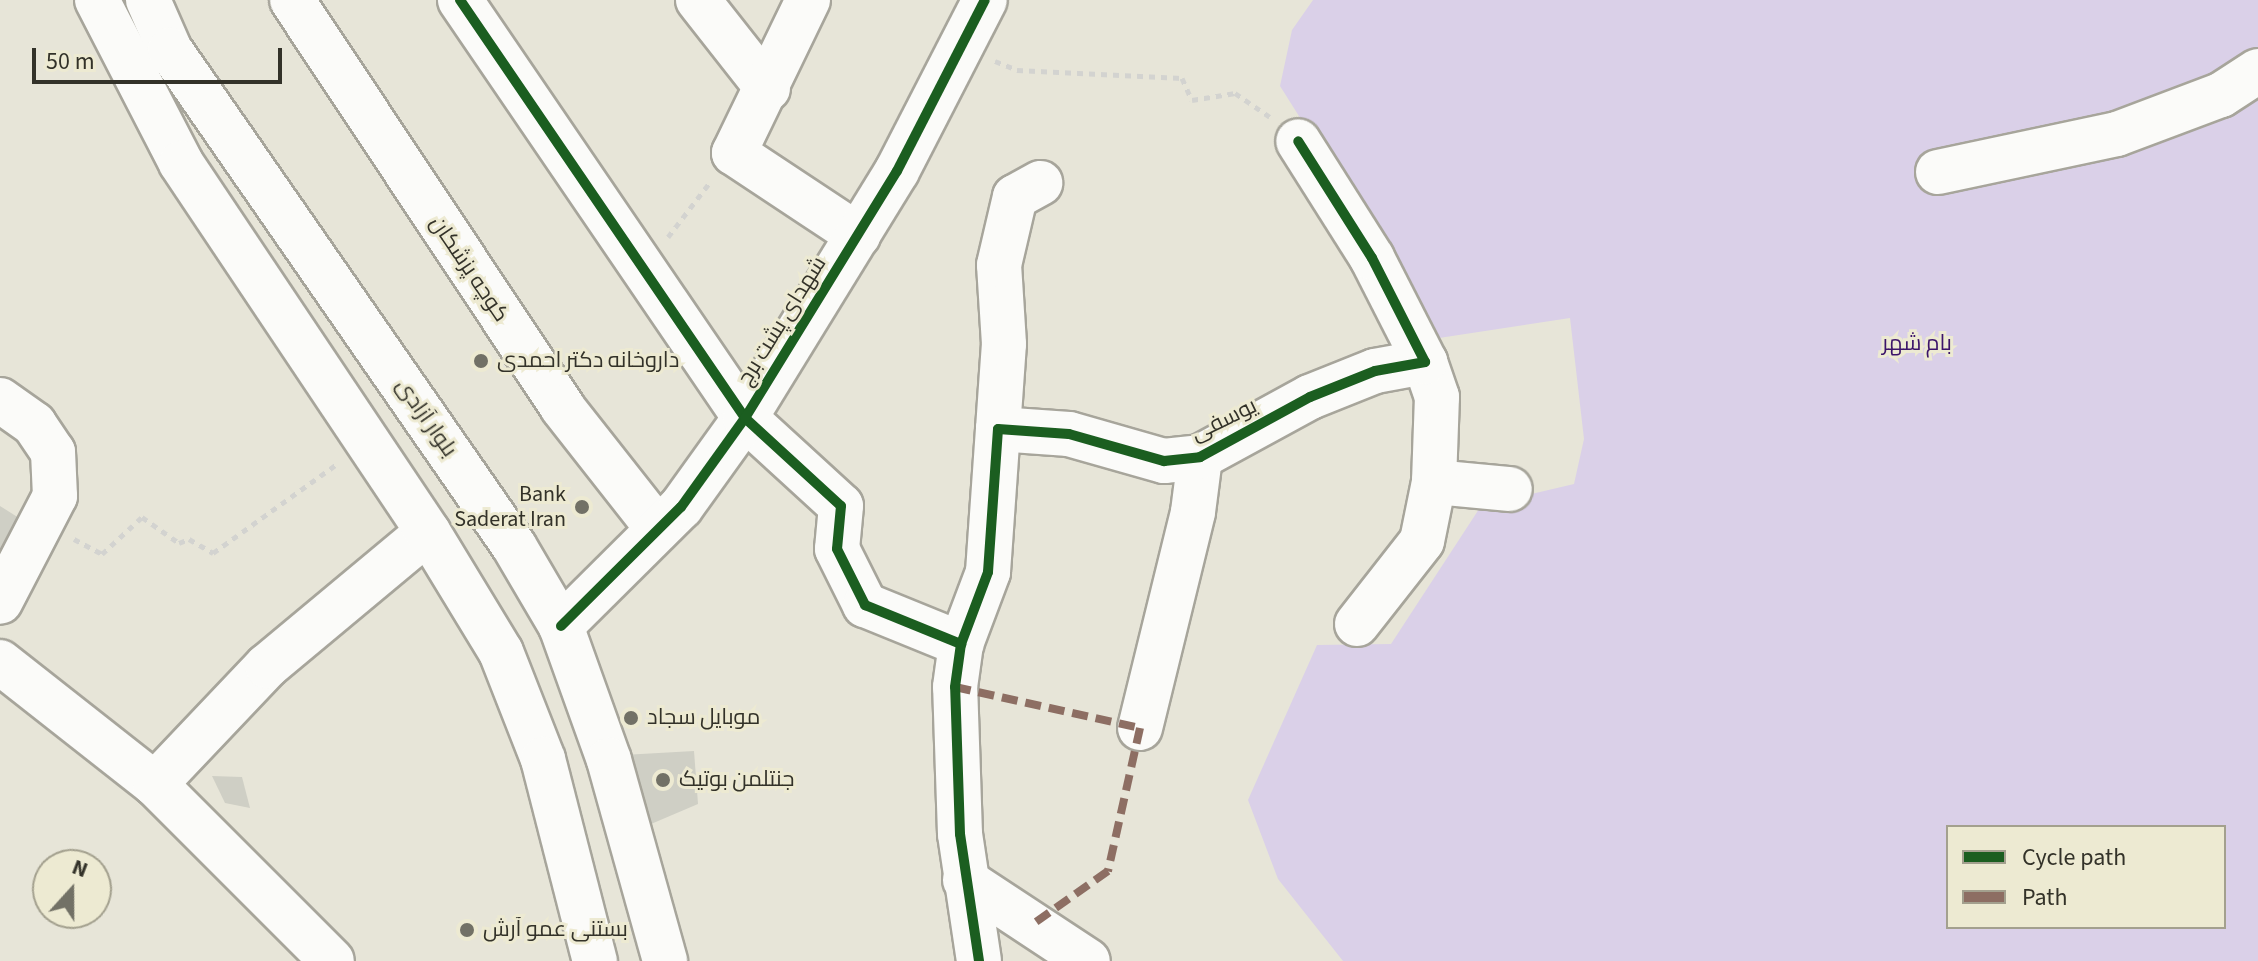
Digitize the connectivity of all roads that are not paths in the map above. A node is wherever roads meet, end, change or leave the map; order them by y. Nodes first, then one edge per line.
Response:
1 (97, 0) edge
2 (148, 0) edge
3 (292, 0) edge
4 (460, 0) edge
5 (698, 0) edge
6 (808, 0) edge
7 (985, 0) edge
8 (2258, 71) edge
9 (768, 89) junction
10 (1298, 141) road end
11 (1938, 172) dead end
12 (1040, 183) dead end
13 (858, 235) junction
14 (1425, 362) junction
15 (0, 400) edge
16 (745, 418) junction
17 (998, 429) junction
18 (1200, 457) junction
19 (1434, 482) junction
20 (1510, 489) dead end
21 (658, 529) junction
22 (428, 532) junction
23 (0, 602) edge
24 (1357, 624) dead end
25 (561, 626) junction
26 (961, 644) junction
27 (501, 652) junction
28 (0, 662) edge
29 (1140, 728) dead end
30 (155, 784) junction
31 (965, 880) junction
32 (332, 961) edge
33 (595, 961) edge
34 (665, 961) edge
35 (979, 961) edge
36 (1088, 961) edge

1 - 22 street
2 - 25 street, بلوار آزادی
3 - 21 street, کوچه پزشکان
4 - 16 street
5 - 9 street
6 - 9 street
7 - 13 street, شهدای پشت برج
8 - 11 street
9 - 13 street
10 - 14 street
12 - 17 street
13 - 16 street, شهدای پشت برج
14 - 18 street, یوسفی
14 - 19 street
15 - 23 street
16 - 21 street, شهدای پشت برج
16 - 26 street
17 - 18 street, یوسفی
17 - 26 street
18 - 29 street
19 - 20 street
19 - 24 street
21 - 25 street, شهدای پشت برج
22 - 27 street
22 - 30 street
25 - 27 street
25 - 34 street, بلوار آزادی
26 - 31 street
27 - 33 street
28 - 30 street
30 - 32 street
31 - 35 street
31 - 36 street

